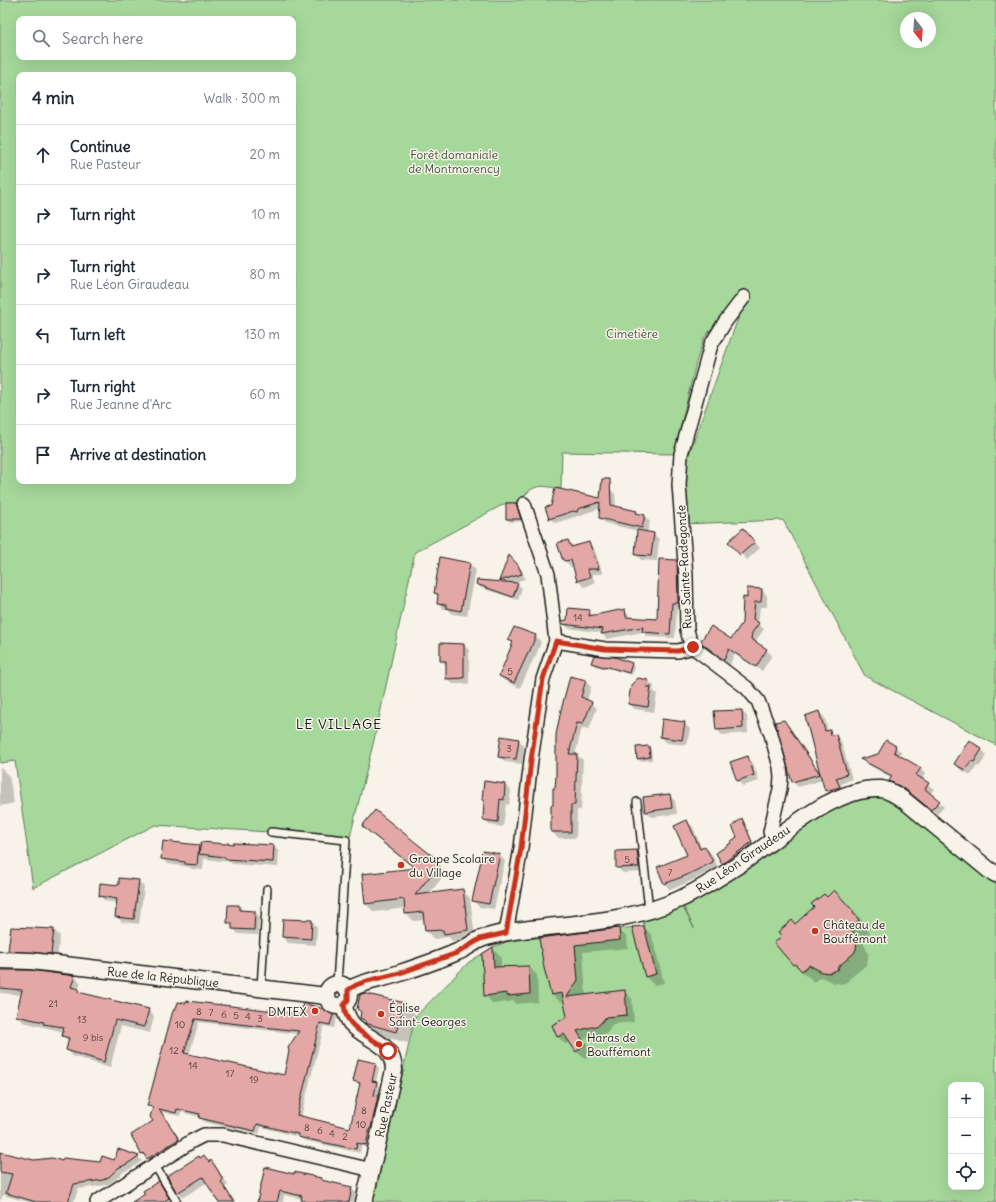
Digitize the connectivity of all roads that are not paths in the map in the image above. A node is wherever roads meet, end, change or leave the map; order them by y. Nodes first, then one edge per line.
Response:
1 (744, 297) dead end
2 (524, 504) dead end
3 (556, 641) junction
4 (693, 647) junction
5 (637, 802) dead end
6 (270, 832) dead end
7 (774, 839) junction
8 (996, 874) edge
9 (267, 889) dead end
10 (649, 910) junction
11 (506, 933) junction
12 (0, 960) edge
13 (342, 987) junction
14 (261, 988) junction
15 (326, 996) junction
16 (344, 1005) junction
17 (154, 1164) junction
18 (372, 1170) junction
19 (97, 1202) edge
20 (177, 1202) edge
21 (364, 1202) edge

1 - 4 street, Rue Sainte-Radegonde
2 - 3 street
3 - 4 street
3 - 11 street
4 - 7 street, Rue Sainte-Radegonde
5 - 10 lane
6 - 13 lane
7 - 8 street, Rue Léon Giraudeau
7 - 10 street, Rue Léon Giraudeau
9 - 14 lane
10 - 11 street, Rue Léon Giraudeau
11 - 13 street, Rue Léon Giraudeau
12 - 14 street, Rue de la République
13 - 15 street
13 - 16 street
14 - 15 street, Rue de la République
15 - 16 street
16 - 18 street, Rue Pasteur
17 - 18 street
17 - 19 street
17 - 20 lane
18 - 21 street, Rue Pasteur

